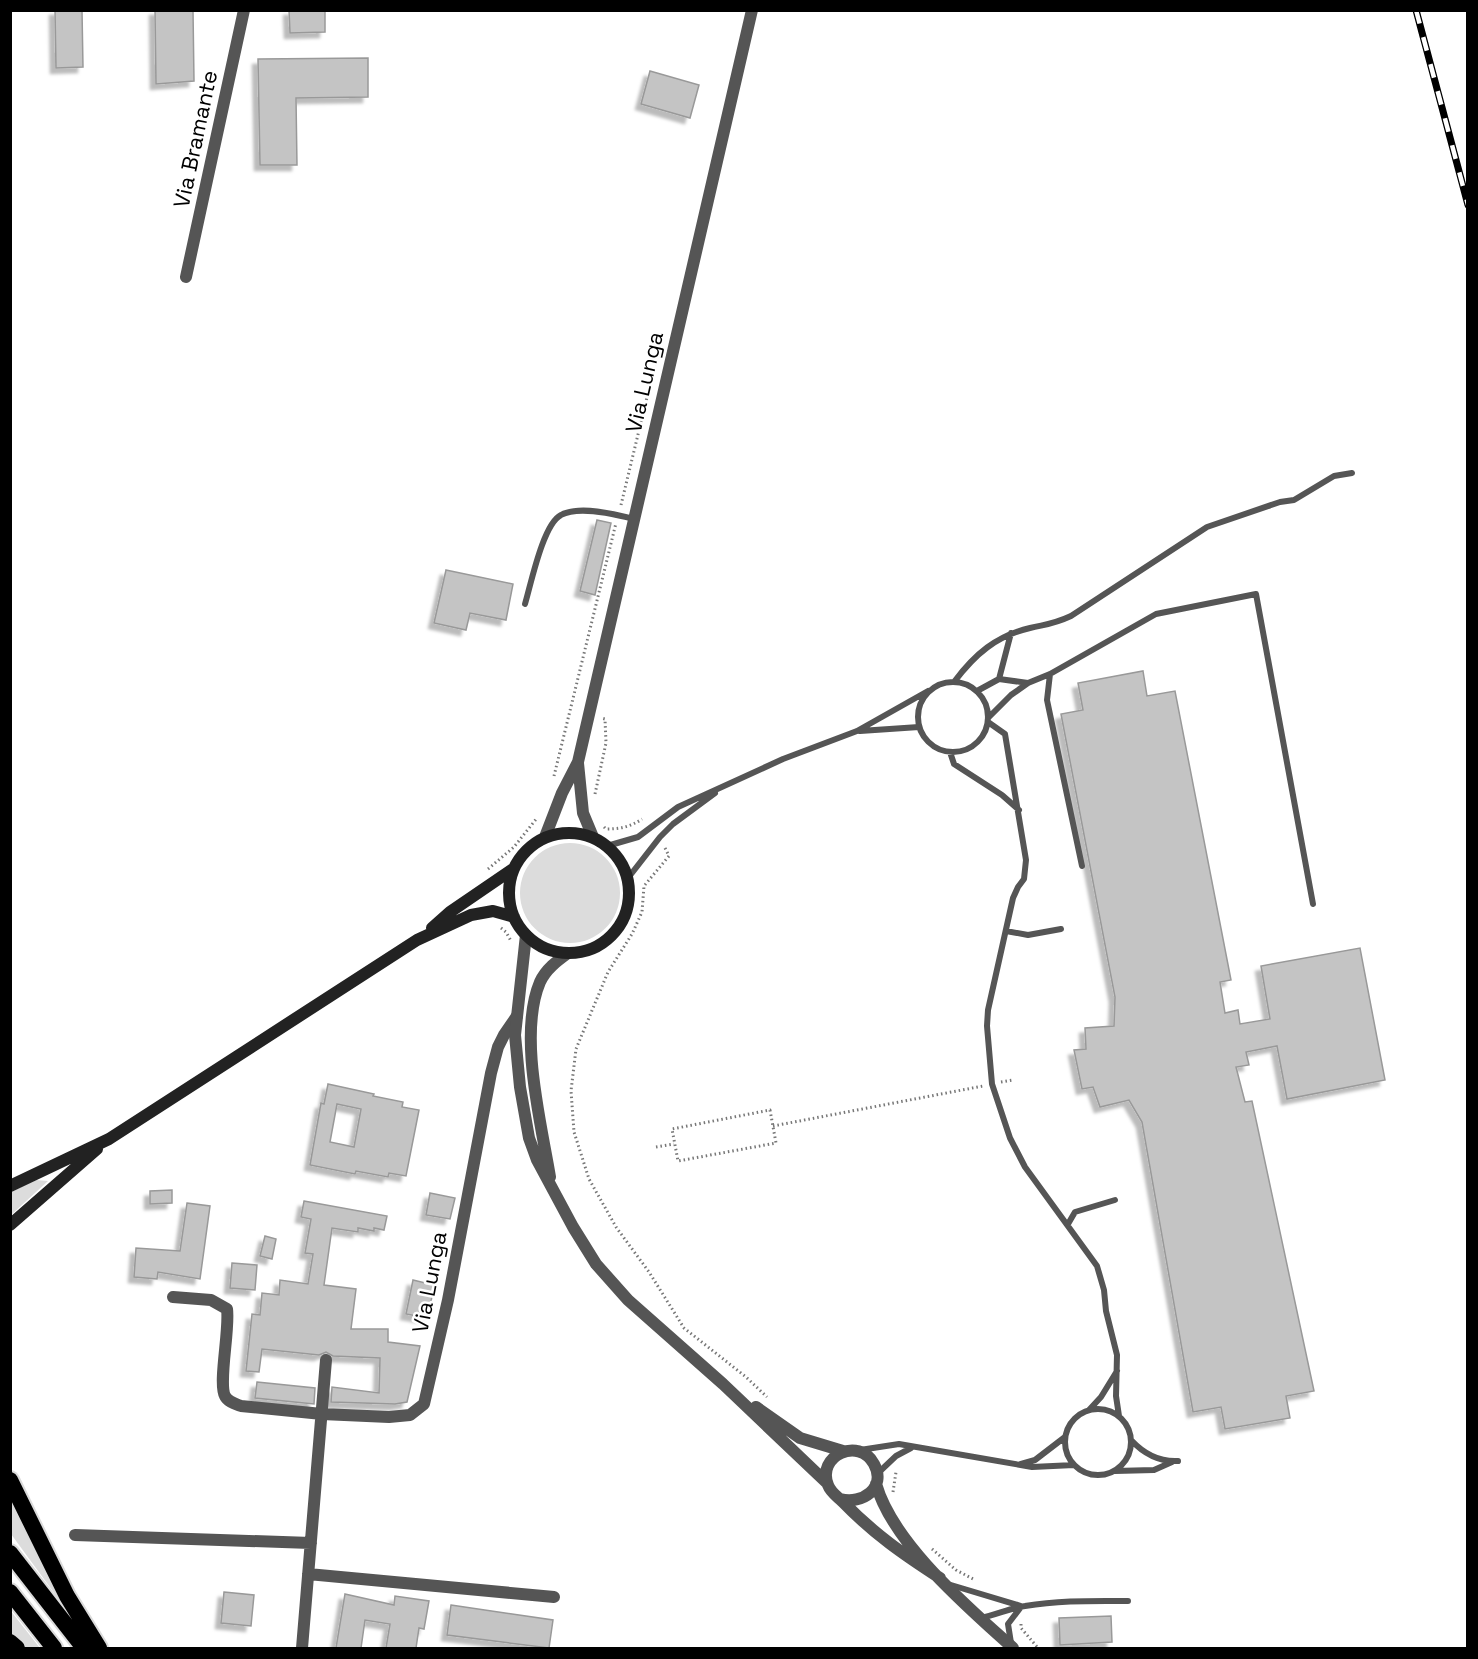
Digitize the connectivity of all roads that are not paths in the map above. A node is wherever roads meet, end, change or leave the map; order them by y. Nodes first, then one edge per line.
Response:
1 (244, 10) edge
2 (752, 10) edge
3 (186, 277) dead end
4 (1352, 472) dead end
5 (634, 519) junction
6 (525, 604) dead end
7 (1011, 633) junction
8 (1050, 674) junction
9 (999, 679) junction
10 (954, 682) junction
11 (1028, 683) junction
12 (977, 691) junction
13 (928, 692) junction
14 (988, 720) junction
15 (919, 727) junction
16 (857, 731) junction
17 (950, 752) junction
18 (578, 762) junction
19 (724, 786) junction
20 (1019, 810) junction
21 (545, 837) junction
22 (593, 837) junction
23 (607, 846) junction
24 (1082, 866) dead end
25 (513, 869) junction
26 (628, 878) junction
27 (1313, 904) dead end
28 (514, 917) junction
29 (1061, 929) dead end
30 (1006, 932) junction
31 (526, 935) junction
32 (417, 940) junction
33 (568, 953) junction
34 (517, 1016) junction
35 (516, 1054) junction
36 (494, 1063) junction
37 (109, 1139) junction
38 (552, 1184) junction
39 (10, 1186) edge
40 (1115, 1200) dead end
41 (1068, 1224) junction
42 (10, 1225) edge
43 (173, 1297) dead end
44 (326, 1360) dead end
45 (1118, 1368) junction
46 (723, 1384) junction
47 (1089, 1410) junction
48 (322, 1414) junction
49 (1119, 1416) junction
50 (1065, 1437) junction
51 (1131, 1440) junction
52 (912, 1448) junction
53 (843, 1451) junction
54 (857, 1451) junction
55 (1020, 1464) junction
56 (1074, 1465) junction
57 (1115, 1471) junction
58 (876, 1479) junction
59 (10, 1480) edge
60 (826, 1482) junction
61 (840, 1499) junction
62 (75, 1535) dead end
63 (311, 1543) junction
64 (10, 1553) edge
65 (308, 1574) junction
66 (942, 1580) junction
67 (10, 1592) edge
68 (554, 1597) dead end
69 (1128, 1601) dead end
70 (1022, 1606) junction
71 (979, 1618) junction
72 (10, 1642) edge
73 (17, 1648) edge
74 (54, 1648) edge
75 (84, 1648) edge
76 (99, 1648) edge
77 (302, 1648) edge
78 (1013, 1648) edge

1 - 3 street, Via Bramante
2 - 5 street, Via Lunga
4 - 7 lane
5 - 6 lane
5 - 18 street, Via Lunga
7 - 9 lane
7 - 10 lane
8 - 11 lane
8 - 24 lane
8 - 27 lane
9 - 11 lane
9 - 12 lane
10 - 12 lane
10 - 13 lane
11 - 14 lane
12 - 14 lane
13 - 15 lane
13 - 16 lane
14 - 17 lane
14 - 20 lane
15 - 16 lane
15 - 17 lane
16 - 19 lane
17 - 20 lane
18 - 21 street, Via Lunga
18 - 22 street, Via Lunga
19 - 23 lane
19 - 26 lane
20 - 30 lane
21 - 22 main road
21 - 25 main road
22 - 23 main road
23 - 26 main road
25 - 28 main road, Via Lunga
25 - 32 main road
26 - 33 main road, Via Lunga
28 - 31 main road, Via Lunga
28 - 32 main road
29 - 30 lane
30 - 41 lane
31 - 33 main road, Via Lunga
31 - 34 street, Via Lunga
32 - 37 main road
33 - 38 street, Via Lunga
34 - 35 street, Via Lunga
34 - 36 street, Via Lunga
35 - 36 street
35 - 38 street, Via Lunga
36 - 48 street, Via Lunga
37 - 39 main road
37 - 42 main road
38 - 46 street, Via Lunga
40 - 41 lane
41 - 45 lane
43 - 48 street, Via Lunga
44 - 48 street
45 - 47 lane
45 - 49 lane
46 - 53 street, Via Lunga
46 - 60 street, Via Lunga
47 - 49 lane
47 - 50 lane
48 - 63 street
49 - 51 lane
50 - 55 lane
50 - 56 lane
51 - 57 lane
51 - 57 lane
52 - 54 lane
52 - 55 lane
52 - 58 lane
53 - 54 street
53 - 60 street
54 - 58 street
55 - 56 lane
56 - 57 lane
58 - 61 street
58 - 66 street
59 - 76 highway
60 - 61 street
61 - 66 street
62 - 63 street
63 - 65 street
64 - 75 highway
65 - 68 street
65 - 77 street
66 - 70 lane
66 - 71 street
67 - 74 highway
69 - 70 lane
70 - 71 lane
70 - 78 lane
71 - 78 street
72 - 73 highway

